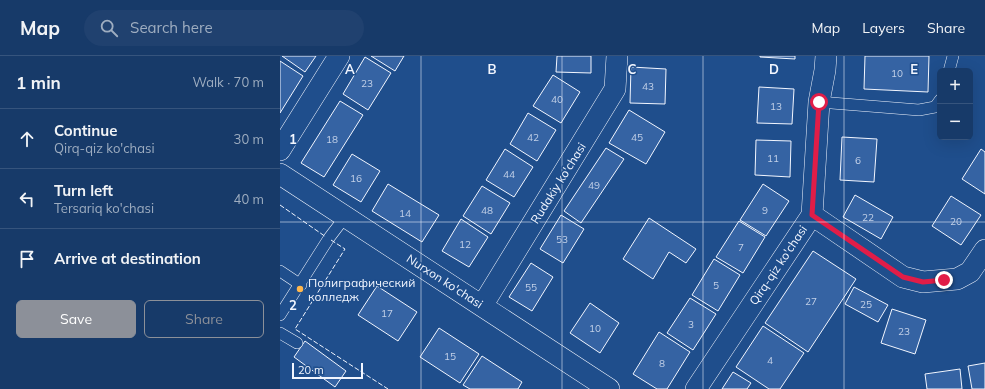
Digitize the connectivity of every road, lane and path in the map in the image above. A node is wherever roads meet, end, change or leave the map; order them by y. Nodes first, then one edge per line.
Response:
1 (339, 56) edge
2 (617, 56) edge
3 (826, 56) edge
4 (953, 56) edge
5 (950, 68) edge
6 (819, 102) junction
7 (938, 104) edge
8 (280, 150) edge
9 (280, 174) edge
10 (812, 215) junction
11 (345, 217) junction
12 (985, 250) edge
13 (280, 271) edge
14 (300, 285) junction
15 (482, 306) junction
16 (280, 315) edge
17 (280, 333) edge
18 (297, 343) dead end
19 (609, 389) edge
20 (696, 389) edge

1 - 8 street
2 - 15 street, Rudakiy ko'chasi
3 - 6 street, Qirq-qiz ko'chasi
4 - 5 lane
6 - 7 lane
6 - 10 street, Qirq-qiz ko'chasi
9 - 11 street, Nurxon ko'chasi
10 - 12 street
10 - 20 street, Qirq-qiz ko'chasi
11 - 14 lane
11 - 15 street, Nurxon ko'chasi
13 - 14 lane
14 - 16 lane
15 - 19 street, Nurxon ko'chasi
17 - 18 lane

